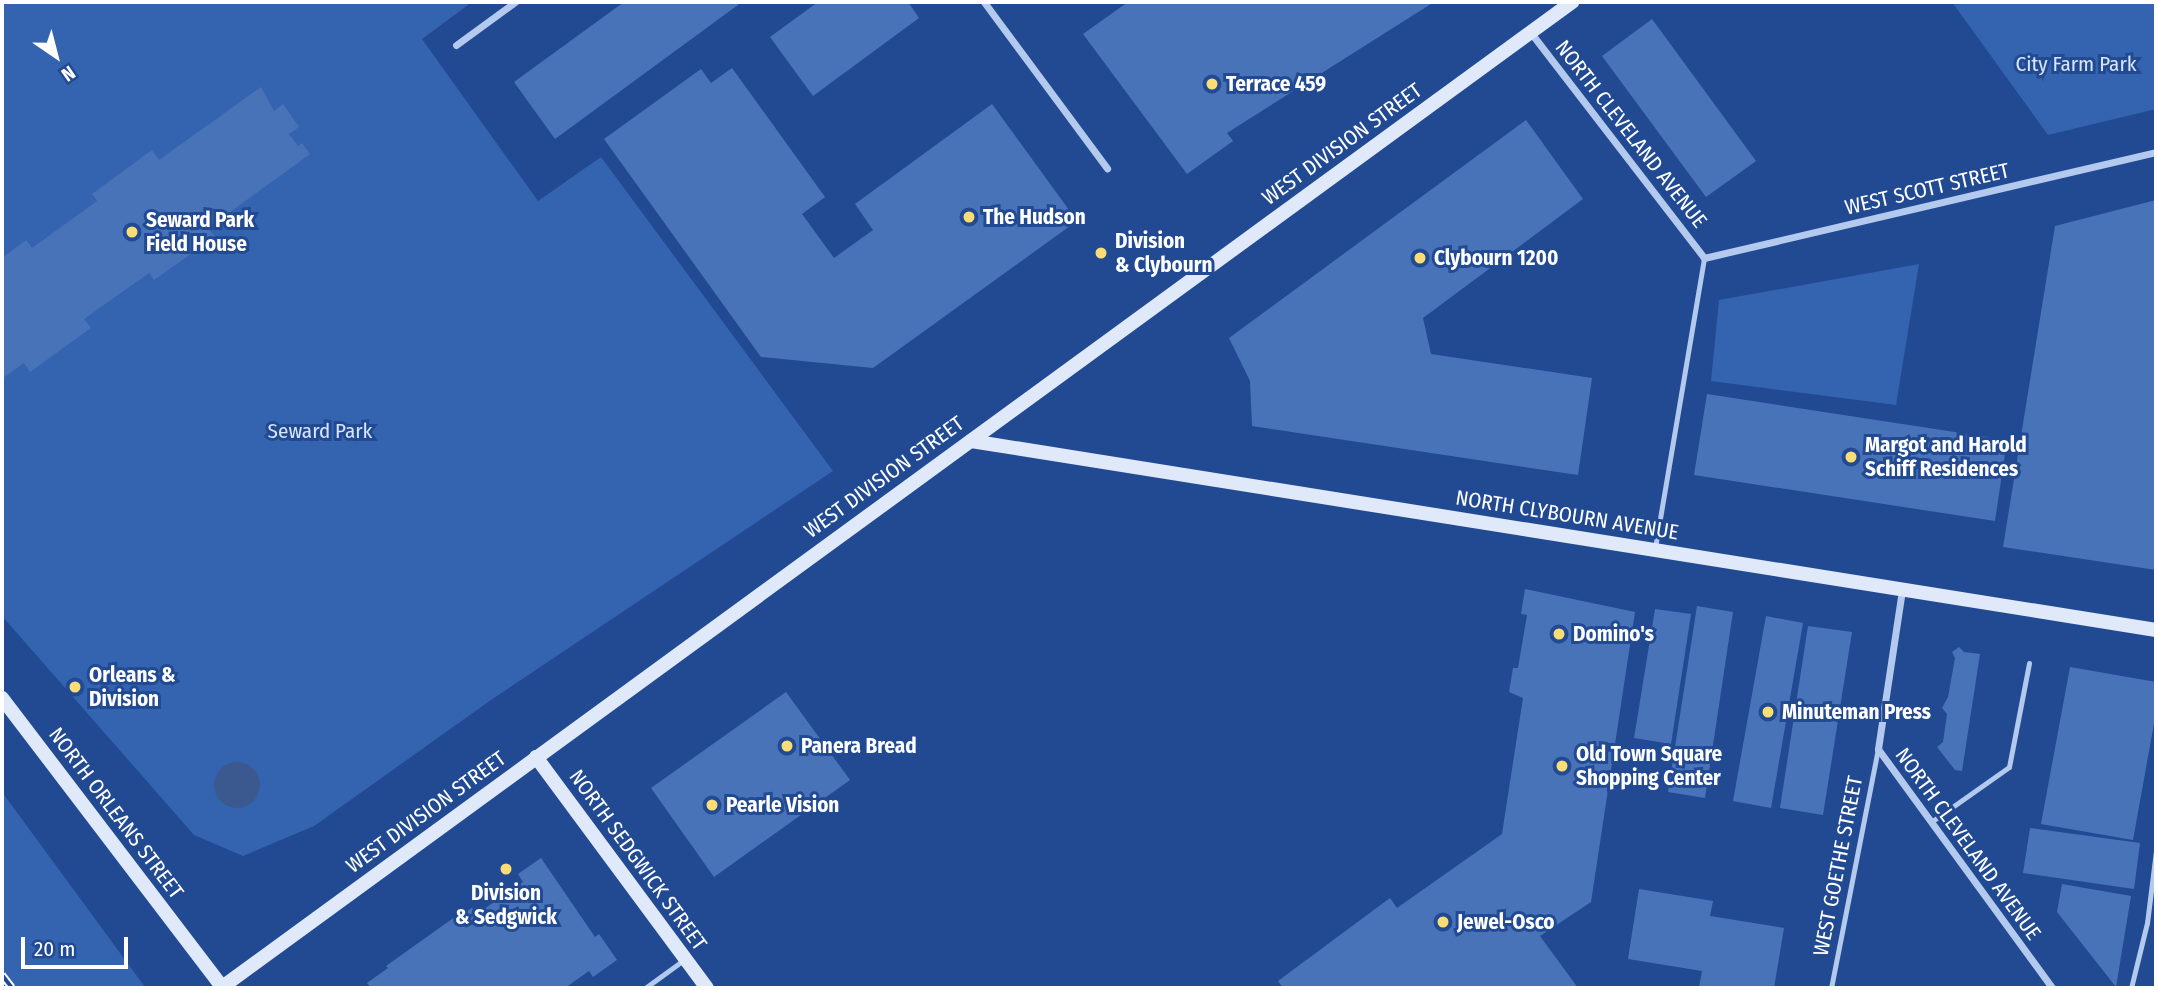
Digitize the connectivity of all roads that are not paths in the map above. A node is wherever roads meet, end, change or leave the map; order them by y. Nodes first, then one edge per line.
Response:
1 (515, 2) edge
2 (984, 2) edge
3 (1566, 4) edge
4 (1531, 32) junction
5 (456, 45) dead end
6 (2156, 152) edge
7 (1107, 168) dead end
8 (1704, 258) junction
9 (971, 441) junction
10 (1655, 550) junction
11 (1902, 589) junction
12 (2156, 630) edge
13 (2029, 663) dead end
14 (2, 698) edge
15 (1878, 749) junction
16 (536, 757) junction
17 (1931, 822) junction
18 (2156, 850) edge
19 (685, 959) junction
20 (221, 988) edge
21 (645, 988) edge
22 (707, 988) edge
23 (1831, 988) edge
24 (2052, 988) edge
25 (2131, 988) edge

1 - 5 street
2 - 7 street
3 - 4 main road, WEST DIVISION STREET
4 - 8 street, NORTH CLEVELAND AVENUE
4 - 9 main road, WEST DIVISION STREET
6 - 8 street, WEST SCOTT STREET
8 - 10 lane
9 - 10 main road, NORTH CLYBOURN AVENUE
9 - 16 main road, WEST DIVISION STREET
10 - 11 main road, NORTH CLYBOURN AVENUE
11 - 12 main road, NORTH CLYBOURN AVENUE
11 - 15 street, NORTH CLEVELAND AVENUE
13 - 17 lane
14 - 20 main road, NORTH ORLEANS STREET
15 - 17 street, NORTH CLEVELAND AVENUE
15 - 23 lane, WEST GOETHE STREET
16 - 19 main road, NORTH SEDGWICK STREET
16 - 20 main road, WEST DIVISION STREET
17 - 24 street, NORTH CLEVELAND AVENUE
18 - 25 lane
19 - 21 lane
19 - 22 main road, NORTH SEDGWICK STREET

